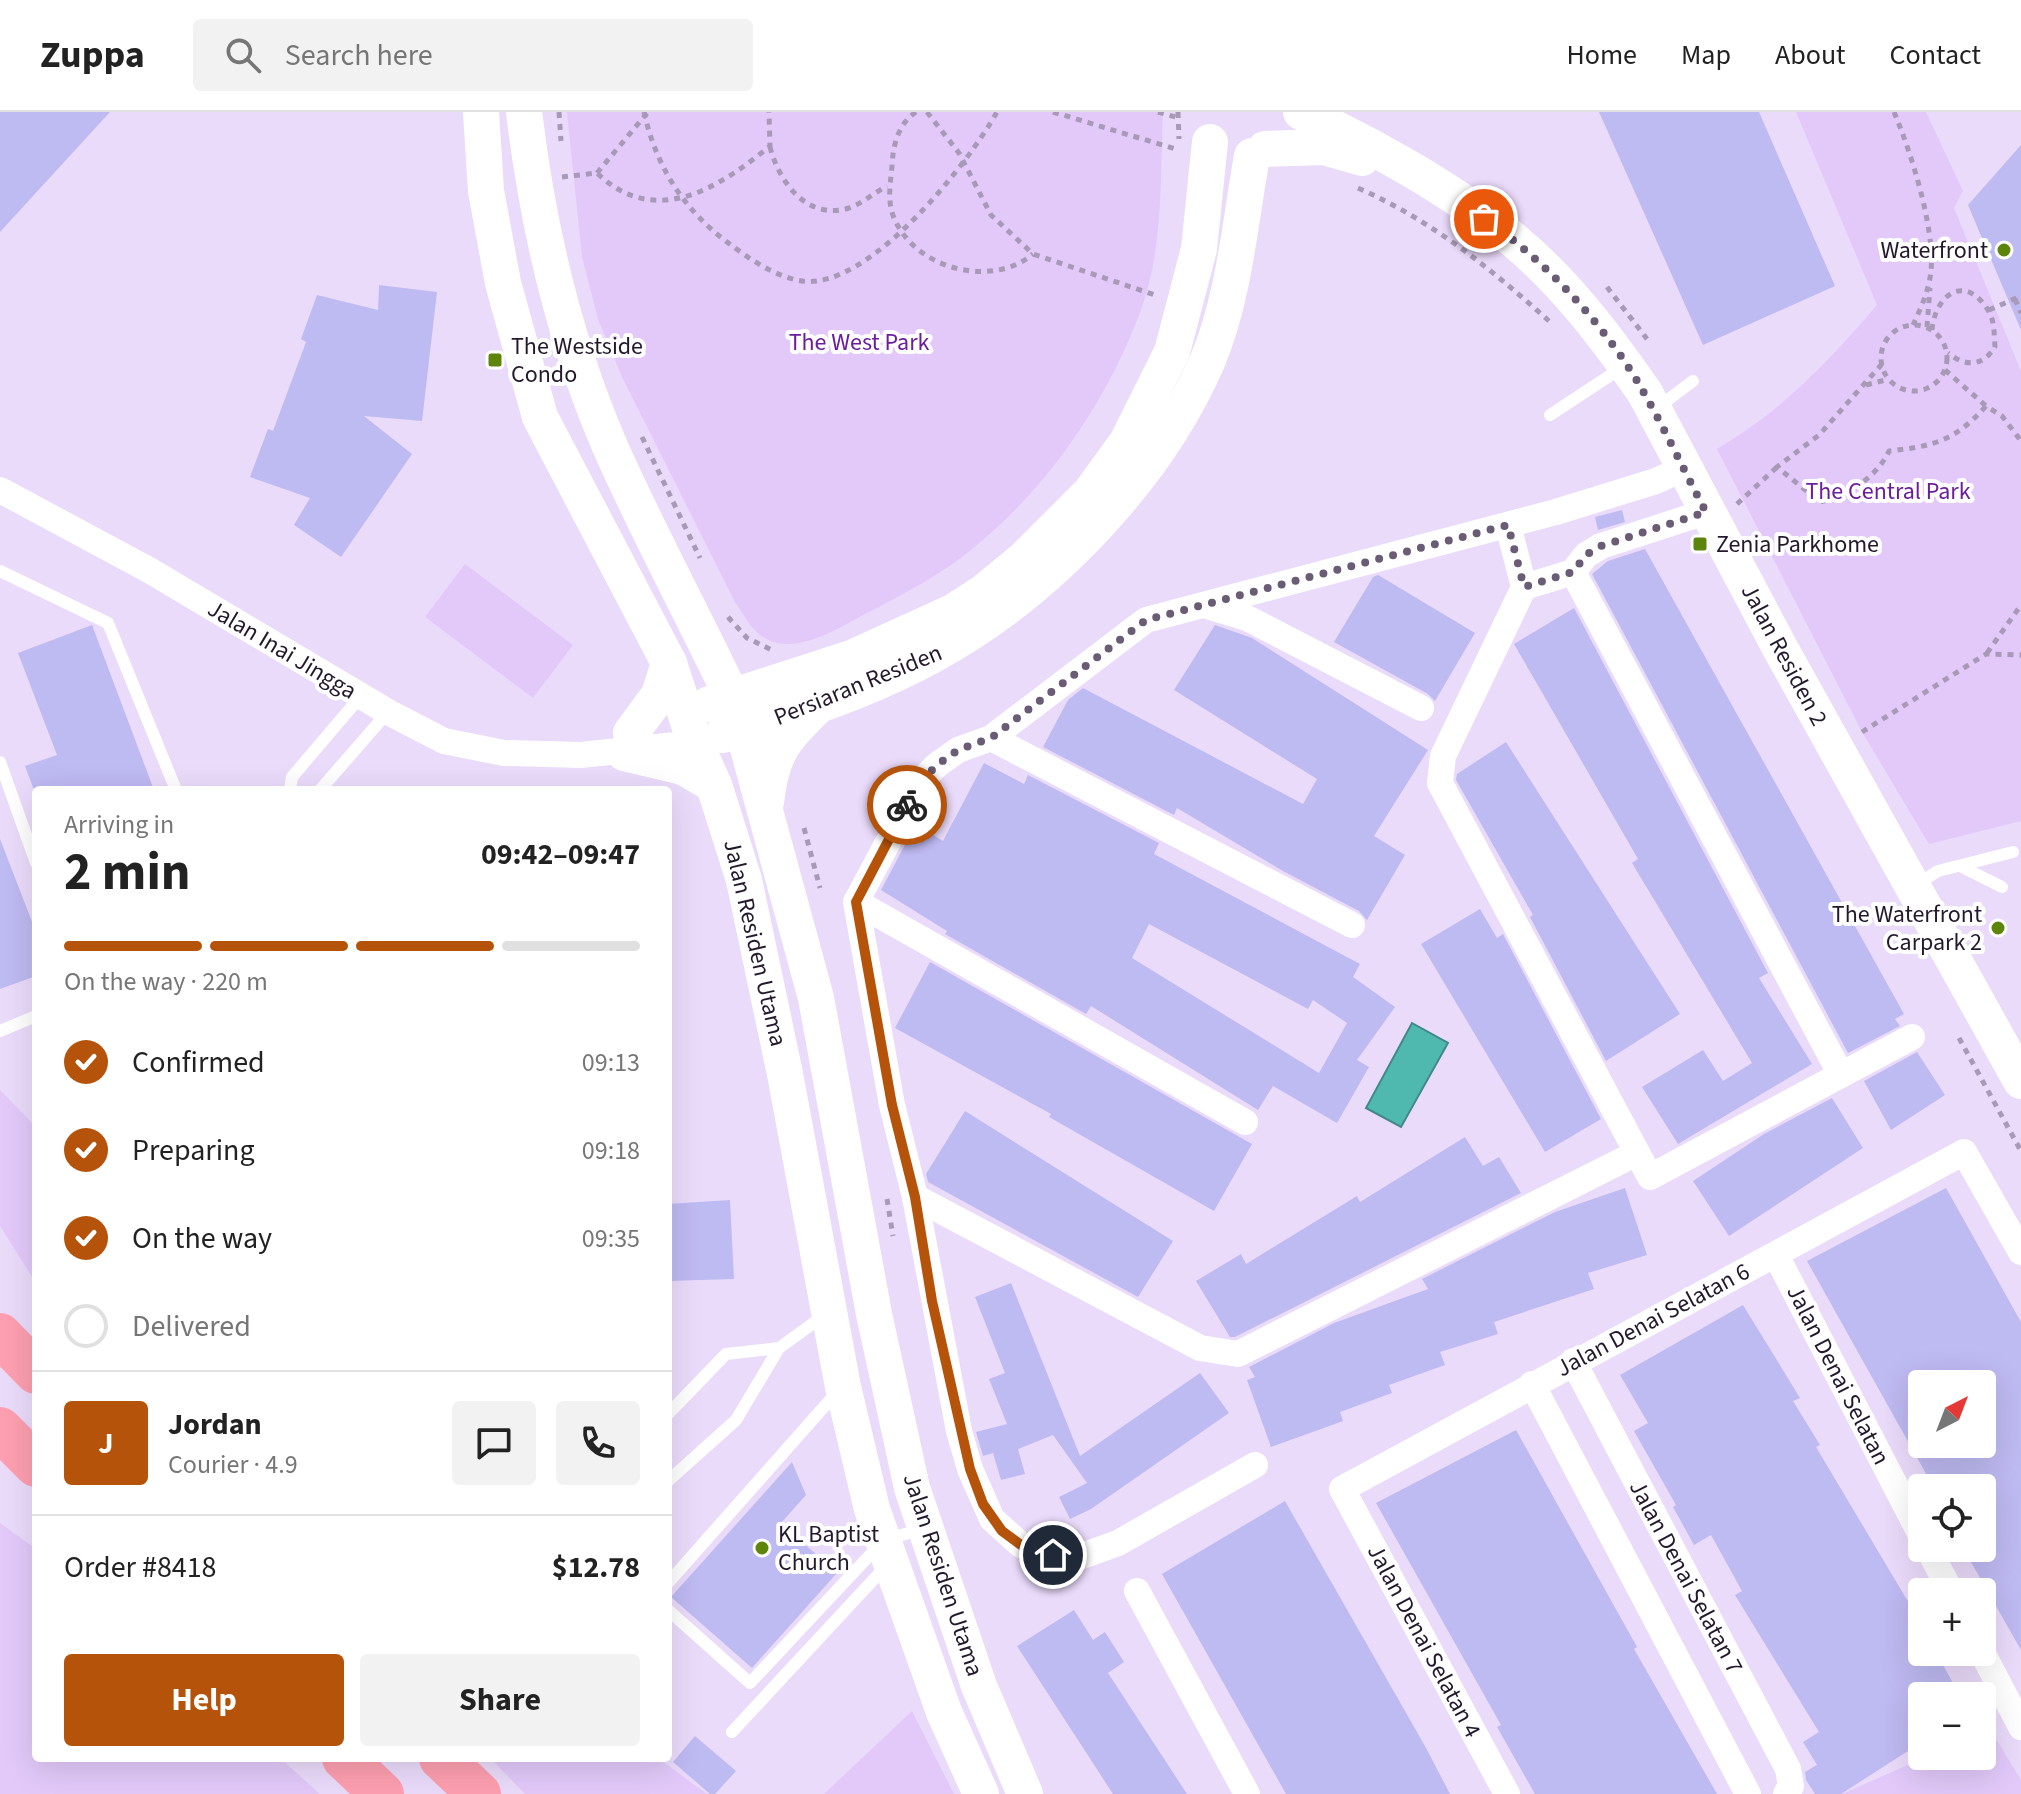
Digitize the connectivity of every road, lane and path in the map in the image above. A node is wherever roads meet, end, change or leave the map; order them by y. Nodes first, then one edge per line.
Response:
1 (481, 112) edge
2 (524, 112) edge
3 (559, 112) edge
4 (769, 112) edge
5 (916, 112) edge
6 (927, 112) edge
7 (997, 112) edge
8 (1053, 112) edge
9 (1158, 112) edge
10 (1277, 112) edge
11 (1301, 112) edge
12 (1894, 112) edge
13 (646, 113) edge
14 (1190, 127) edge
15 (561, 146) dead end
16 (770, 146) junction
17 (1258, 152) junction
18 (964, 164) junction
19 (562, 165) dead end
20 (1179, 166) dead end
21 (1403, 167) junction
22 (597, 173) junction
23 (562, 177) junction
24 (1348, 185) dead end
25 (888, 186) junction
26 (564, 189) dead end
27 (682, 198) junction
28 (901, 231) junction
29 (1033, 254) junction
30 (1931, 270) junction
31 (2018, 298) edge
32 (1166, 299) dead end
33 (1989, 310) junction
34 (2021, 313) edge
35 (1913, 325) junction
36 (1556, 328) dead end
37 (1929, 329) junction
38 (1947, 352) junction
39 (1882, 364) junction
40 (1626, 365) junction
41 (1945, 370) junction
42 (1889, 379) junction
43 (1693, 381) dead end
44 (1865, 385) junction
45 (1986, 406) junction
46 (1653, 412) junction
47 (1550, 415) dead end
48 (636, 425) dead end
49 (2021, 441) edge
50 (1777, 467) junction
51 (1682, 469) junction
52 (0, 490) edge
53 (1721, 508) junction
54 (1508, 525) junction
55 (705, 568) dead end
56 (0, 571) edge
57 (1573, 572) junction
58 (1524, 587) junction
59 (1203, 605) junction
60 (2021, 605) edge
61 (710, 616) junction
62 (1986, 654) junction
63 (2021, 655) edge
64 (669, 663) junction
65 (779, 667) junction
66 (361, 696) junction
67 (822, 703) junction
68 (1421, 708) dead end
69 (388, 712) junction
70 (738, 713) junction
71 (690, 727) junction
72 (1862, 732) dead end
73 (991, 738) junction
74 (628, 743) junction
75 (0, 762) edge
76 (714, 785) junction
77 (174, 786) edge
78 (291, 786) edge
79 (323, 786) edge
80 (765, 809) junction
81 (803, 824) dead end
82 (32, 852) edge
83 (2013, 852) dead end
84 (813, 858) dead end
85 (1960, 866) junction
86 (1913, 887) junction
87 (2002, 887) dead end
88 (856, 902) junction
89 (1352, 925) dead end
90 (32, 1018) edge
91 (0, 1031) edge
92 (1912, 1037) dead end
93 (1841, 1075) junction
94 (2021, 1081) edge
95 (1245, 1122) dead end
96 (1637, 1153) junction
97 (915, 1197) junction
98 (2021, 1252) edge
99 (1776, 1255) junction
100 (874, 1314) junction
101 (830, 1317) junction
102 (0, 1335) edge
103 (779, 1348) junction
104 (1573, 1361) junction
105 (32, 1368) edge
106 (1532, 1384) junction
107 (843, 1387) junction
108 (672, 1410) edge
109 (0, 1429) edge
110 (32, 1461) edge
111 (1255, 1465) dead end
112 (672, 1477) edge
113 (1342, 1489) joint
114 (1908, 1510) edge
115 (924, 1528) junction
116 (887, 1551) junction
117 (672, 1579) edge
118 (1137, 1591) dead end
119 (672, 1614) edge
120 (1989, 1666) edge
121 (2020, 1725) edge
122 (732, 1732) dead end
123 (348, 1762) edge
124 (445, 1762) edge
125 (382, 1794) edge
126 (479, 1794) edge
127 (981, 1794) edge
128 (1025, 1794) edge
129 (1247, 1794) edge
130 (1507, 1794) edge
131 (1748, 1794) edge
132 (1786, 1794) edge

1 - 64 street, Jalan Residen Utama
2 - 61 street, Jalan Residen Utama
3 - 15 path
4 - 16 path
5 - 25 path
6 - 18 path
7 - 18 path
8 - 14 path
9 - 14 path
10 - 17 street, Persiaran Residen
11 - 21 street, Jalan Residen 2
12 - 30 path
13 - 22 path
13 - 27 path
14 - 17 street, Jalan Residen 2
14 - 20 path
14 - 65 street, Persiaran Residen
16 - 25 path
16 - 27 path
17 - 21 street, Jalan Residen 2
17 - 67 street, Persiaran Residen
18 - 28 path
18 - 29 path
19 - 23 path
21 - 40 street, Jalan Residen 2
22 - 23 path
22 - 27 path
23 - 26 path
24 - 36 path
25 - 28 path
27 - 28 path
28 - 29 path
29 - 32 path
30 - 35 path
30 - 37 path
31 - 33 path
31 - 34 path
33 - 37 path
33 - 38 path
35 - 37 path
35 - 39 path
37 - 38 path
38 - 41 path
39 - 42 path
39 - 44 path
40 - 46 street, Jalan Residen 2
40 - 47 lane
41 - 42 path
41 - 45 path
42 - 44 path
43 - 46 lane
44 - 50 path
45 - 49 path
45 - 50 path
46 - 51 street, Jalan Residen 2
48 - 55 path
50 - 53 path
51 - 53 street, Jalan Residen 2
51 - 54 street
52 - 66 street, Jalan Inai Jingga
53 - 57 street
53 - 86 street, Jalan Residen 2
54 - 58 street
54 - 59 street
56 - 77 lane
57 - 58 street
57 - 93 street
58 - 96 street
59 - 68 street
59 - 73 street
60 - 62 path
61 - 65 path
61 - 65 street
61 - 70 street, Jalan Residen Utama
62 - 63 path
62 - 72 path
64 - 71 street, Jalan Residen Utama
64 - 74 street
65 - 70 street, Persiaran Residen
66 - 69 street, Jalan Inai Jingga
66 - 78 lane
67 - 70 street, Persiaran Residen
67 - 80 street
69 - 74 street, Jalan Inai Jingga
69 - 79 lane
70 - 71 street, Persiaran Residen
70 - 80 street, Jalan Residen Utama
71 - 74 street, Jalan Inai Jingga
71 - 76 street, Jalan Residen Utama
73 - 88 street
73 - 89 street
74 - 76 street
75 - 82 lane
76 - 101 street, Jalan Residen Utama
80 - 100 street, Jalan Residen Utama
81 - 84 path
83 - 85 lane
85 - 86 lane
85 - 87 lane
86 - 94 street, Jalan Residen 2
88 - 95 street
88 - 97 street
90 - 91 lane
92 - 93 street
93 - 96 street
96 - 97 street
97 - 111 street
98 - 99 street, Jalan Denai Selatan 6
99 - 104 street, Jalan Denai Selatan 6
99 - 114 street, Jalan Denai Selatan
100 - 101 street
100 - 115 street, Jalan Residen Utama
101 - 103 lane
101 - 107 street, Jalan Residen Utama
102 - 105 highway
103 - 108 lane
103 - 112 lane
104 - 106 street, Jalan Denai Selatan 6
104 - 132 street, Jalan Denai Selatan 7
106 - 113 street, Jalan Denai Selatan 6
106 - 131 street, Jalan Denai Selatan 7
107 - 116 street, Jalan Residen Utama
107 - 117 lane
109 - 110 highway
113 - 130 street, Jalan Denai Selatan 4
115 - 116 lane
115 - 128 street, Jalan Residen Utama
116 - 119 lane
116 - 122 lane
116 - 127 street, Jalan Residen Utama
118 - 129 street
120 - 121 street
123 - 125 highway
124 - 126 highway

